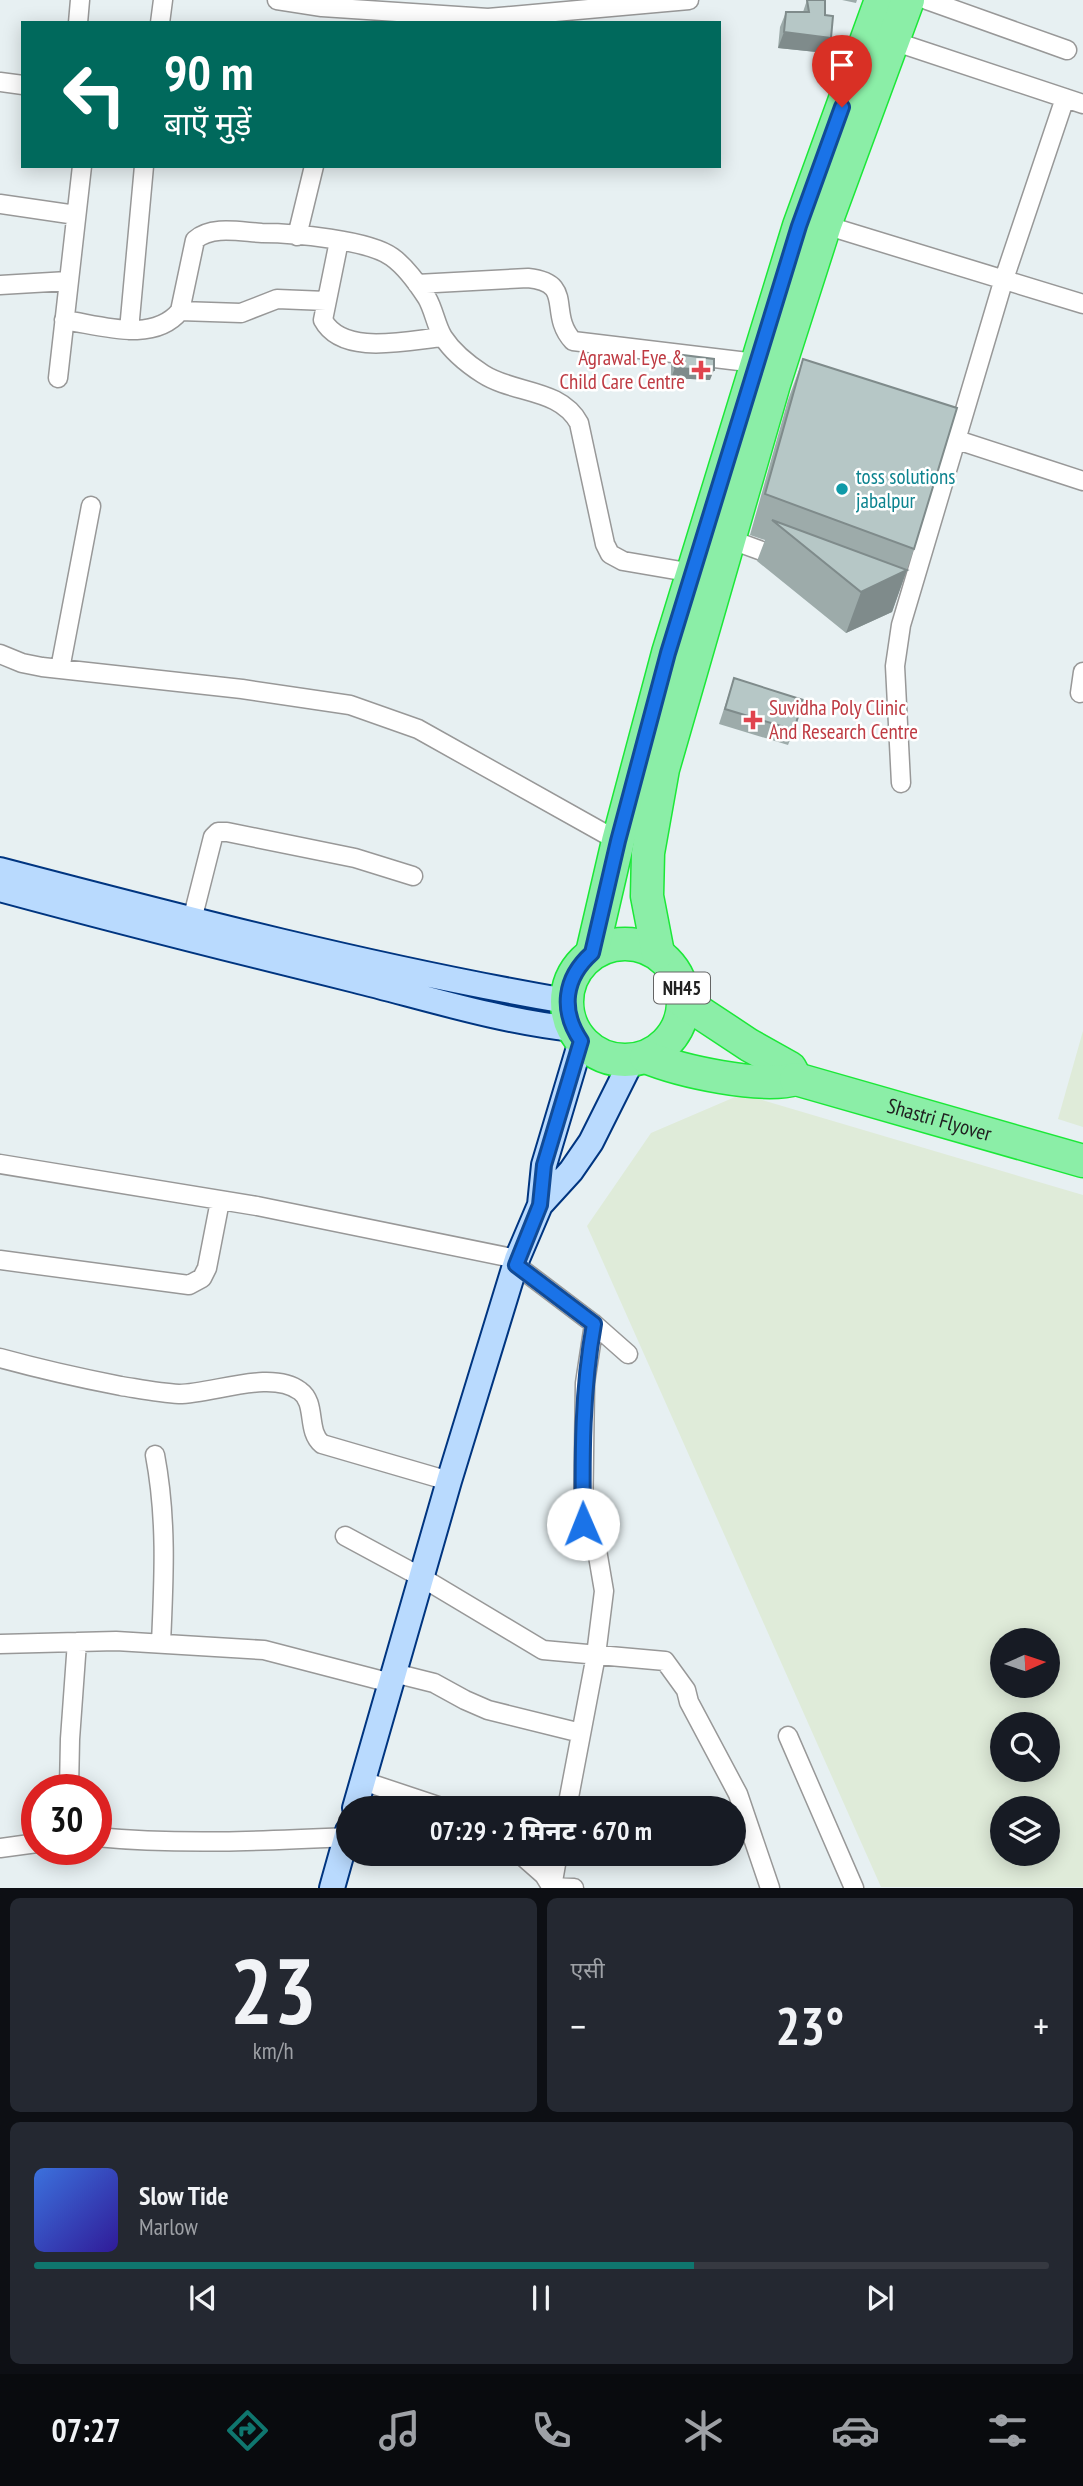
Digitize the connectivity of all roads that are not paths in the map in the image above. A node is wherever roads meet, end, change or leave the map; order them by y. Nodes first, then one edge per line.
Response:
1 (80, 0) edge
2 (163, 0) edge
3 (277, 0) edge
4 (689, 0) edge
5 (881, 0) edge
6 (908, 0) edge
7 (927, 0) edge
8 (628, 14) edge
9 (320, 15) edge
10 (527, 19) edge
11 (78, 21) edge
12 (160, 21) edge
13 (892, 41) junction
14 (1067, 50) dead end
15 (0, 82) edge
16 (21, 85) edge
17 (1065, 98) junction
18 (1083, 104) edge
19 (82, 168) edge
20 (144, 168) edge
21 (314, 168) edge
22 (0, 204) edge
23 (76, 215) junction
24 (825, 225) junction
25 (297, 236) junction
26 (339, 241) junction
27 (68, 281) junction
28 (1003, 282) junction
29 (417, 284) junction
30 (0, 285) edge
31 (326, 301) junction
32 (1083, 304) edge
33 (180, 311) junction
34 (64, 320) junction
35 (129, 330) junction
36 (443, 337) junction
37 (58, 378) dead end
38 (773, 378) junction
39 (930, 432) edge
40 (956, 440) junction
41 (1083, 481) edge
42 (91, 506) dead end
43 (729, 539) junction
44 (792, 562) edge
45 (693, 573) junction
46 (0, 654) edge
47 (60, 669) junction
48 (1083, 672) edge
49 (1080, 693) dead end
50 (901, 783) dead end
51 (618, 841) junction
52 (0, 870) edge
53 (413, 876) dead end
54 (0, 889) edge
55 (192, 920) junction
56 (592, 953) junction
57 (658, 953) junction
58 (684, 1002) junction
59 (573, 1024) junction
60 (639, 1059) junction
61 (796, 1079) junction
62 (1083, 1161) edge
63 (0, 1164) edge
64 (220, 1201) junction
65 (540, 1205) junction
66 (0, 1260) edge
67 (517, 1262) junction
68 (594, 1324) junction
69 (628, 1354) dead end
70 (0, 1359) edge
71 (155, 1455) dead end
72 (449, 1480) junction
73 (345, 1536) dead end
74 (421, 1577) junction
75 (77, 1642) junction
76 (161, 1643) junction
77 (0, 1644) edge
78 (596, 1655) junction
79 (392, 1678) junction
80 (581, 1733) junction
81 (788, 1736) dead end
82 (69, 1774) edge
83 (363, 1781) junction
84 (359, 1796) edge
85 (408, 1796) edge
86 (569, 1796) edge
87 (336, 1835) edge
88 (112, 1839) edge
89 (21, 1845) edge
90 (0, 1848) edge
91 (338, 1866) edge
92 (534, 1866) edge
93 (556, 1866) edge
94 (552, 1887) edge
95 (332, 1888) edge
96 (574, 1888) edge
97 (770, 1888) edge
98 (854, 1888) edge

1 - 11 street
2 - 12 street
3 - 9 street
4 - 8 street
5 - 38 highway, NH45
6 - 13 highway, NH45
7 - 14 street
8 - 10 street
9 - 10 street
13 - 17 street
13 - 24 highway, NH45
15 - 16 street
17 - 18 street
17 - 28 street
19 - 23 street
20 - 35 street
21 - 25 street
22 - 23 street
23 - 27 street
24 - 28 street
24 - 38 highway, NH45
25 - 26 street
25 - 33 street
26 - 29 street
26 - 31 street
27 - 30 street
27 - 34 street
28 - 32 street
28 - 40 street
29 - 36 street
29 - 38 street
31 - 33 street
31 - 36 street
33 - 35 street
34 - 35 street
34 - 37 street
36 - 45 street
38 - 43 highway, NH45
38 - 45 highway, NH45
39 - 40 street
40 - 41 street
40 - 50 street
42 - 47 street
43 - 44 street
43 - 57 highway, NH45
45 - 51 highway, NH45
46 - 47 street
47 - 51 street
48 - 49 street
51 - 56 highway, NH45
52 - 55 street
53 - 55 street
54 - 59 street
55 - 59 street
56 - 57 highway, NH45
56 - 59 highway, NH45
57 - 58 highway, NH45
58 - 60 highway, NH45
58 - 61 highway, NH45
59 - 60 highway, NH45
59 - 65 street
60 - 61 highway, NH45
60 - 65 street
61 - 62 highway, Shastri Flyover / NH45
63 - 64 street
64 - 66 street
64 - 67 street
65 - 67 street
67 - 68 street
67 - 72 street
68 - 69 street
68 - 78 street
70 - 72 street
71 - 76 street
72 - 74 street
73 - 74 street
74 - 78 street
74 - 79 street
75 - 76 street
75 - 77 street
75 - 82 street
76 - 79 street
78 - 80 street
78 - 97 street
79 - 80 street
79 - 83 street
80 - 86 street
81 - 98 street
83 - 84 street
83 - 85 street
87 - 88 street
89 - 90 street
91 - 95 street
92 - 94 street
93 - 94 street
94 - 96 street

